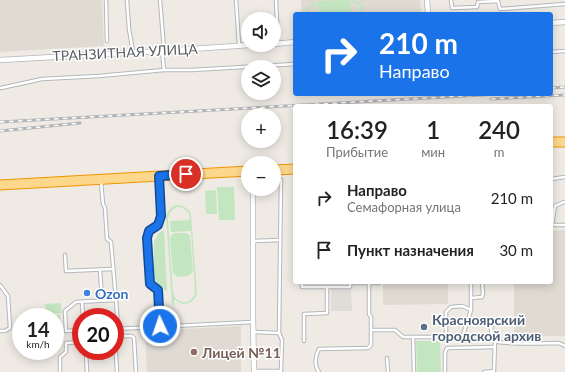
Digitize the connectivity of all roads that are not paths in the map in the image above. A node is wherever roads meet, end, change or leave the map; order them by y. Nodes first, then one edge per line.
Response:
1 (106, 0) edge
2 (127, 0) edge
3 (160, 0) edge
4 (236, 0) edge
5 (276, 0) edge
6 (428, 0) edge
7 (451, 0) edge
8 (565, 4) edge
9 (500, 8) junction
10 (276, 12) edge
11 (428, 12) edge
12 (500, 12) edge
13 (565, 22) edge
14 (553, 23) edge
15 (107, 41) dead end
16 (293, 42) edge
17 (281, 43) edge
18 (239, 46) joint
19 (163, 51) junction
20 (565, 51) edge
21 (133, 52) junction
22 (553, 52) edge
23 (0, 60) edge
24 (293, 64) edge
25 (164, 70) junction
26 (1, 88) dead end
27 (553, 142) edge
28 (565, 142) edge
29 (293, 169) edge
30 (281, 170) edge
31 (241, 171) edge
32 (159, 176) junction
33 (565, 176) edge
34 (101, 179) junction
35 (553, 179) edge
36 (0, 186) edge
37 (253, 196) edge
38 (281, 196) edge
39 (564, 202) dead end
40 (553, 219) edge
41 (553, 225) edge
42 (565, 225) edge
43 (280, 240) junction
44 (253, 241) junction
45 (65, 255) dead end
46 (113, 269) junction
47 (100, 270) junction
48 (302, 284) edge
49 (350, 284) edge
50 (369, 284) edge
51 (471, 284) edge
52 (482, 284) edge
53 (0, 285) edge
54 (327, 287) junction
55 (472, 298) junction
56 (102, 300) junction
57 (116, 300) junction
58 (82, 301) junction
59 (82, 308) edge
60 (116, 308) edge
61 (471, 310) junction
62 (492, 319) dead end
63 (253, 322) junction
64 (160, 326) junction
65 (124, 328) edge
66 (372, 330) junction
67 (0, 331) edge
68 (72, 331) edge
69 (253, 332) junction
70 (279, 333) junction
71 (413, 336) junction
72 (446, 337) junction
73 (304, 341) dead end
74 (495, 341) junction
75 (72, 343) edge
76 (565, 346) edge
77 (495, 347) junction
78 (387, 358) dead end
79 (86, 360) edge
80 (60, 372) edge
81 (87, 372) edge
82 (116, 372) edge
83 (136, 372) edge
84 (254, 372) edge
85 (318, 372) edge
86 (388, 372) edge
87 (414, 372) edge
88 (445, 372) edge
89 (484, 372) edge

1 - 15 lane
2 - 21 lane
3 - 19 lane
4 - 18 lane
5 - 10 lane
6 - 11 street
7 - 9 lane
8 - 9 lane
9 - 12 lane
13 - 14 street
16 - 17 street
18 - 19 street, ТРАНЗИТНАЯ УЛИЦА
19 - 21 street, ТРАНЗИТНАЯ УЛИЦА
19 - 25 lane
20 - 22 lane
21 - 23 street, ТРАНЗИТНАЯ УЛИЦА
24 - 25 lane
25 - 26 lane
27 - 28 highway
29 - 30 highway
31 - 32 highway
32 - 34 highway
32 - 64 lane
33 - 35 lane
34 - 36 highway
34 - 46 lane
37 - 44 street
38 - 43 lane
39 - 40 lane
41 - 42 lane
43 - 44 lane
43 - 70 lane
44 - 63 street
45 - 47 lane
46 - 47 lane
46 - 57 lane
47 - 56 lane
48 - 54 lane
49 - 54 lane
50 - 66 lane
51 - 55 lane
52 - 55 lane
53 - 67 lane
54 - 73 lane
55 - 61 lane
56 - 57 lane
56 - 58 lane
57 - 60 lane
58 - 59 lane
58 - 68 lane
61 - 72 lane
61 - 72 lane
62 - 74 lane
63 - 64 lane
63 - 69 street
64 - 65 lane
66 - 71 lane
66 - 85 lane
69 - 70 lane
69 - 84 street
70 - 84 lane
71 - 72 lane
71 - 87 lane
74 - 76 lane
74 - 77 lane
75 - 80 lane
77 - 88 lane
77 - 89 lane
78 - 86 lane
79 - 81 lane
82 - 83 lane

